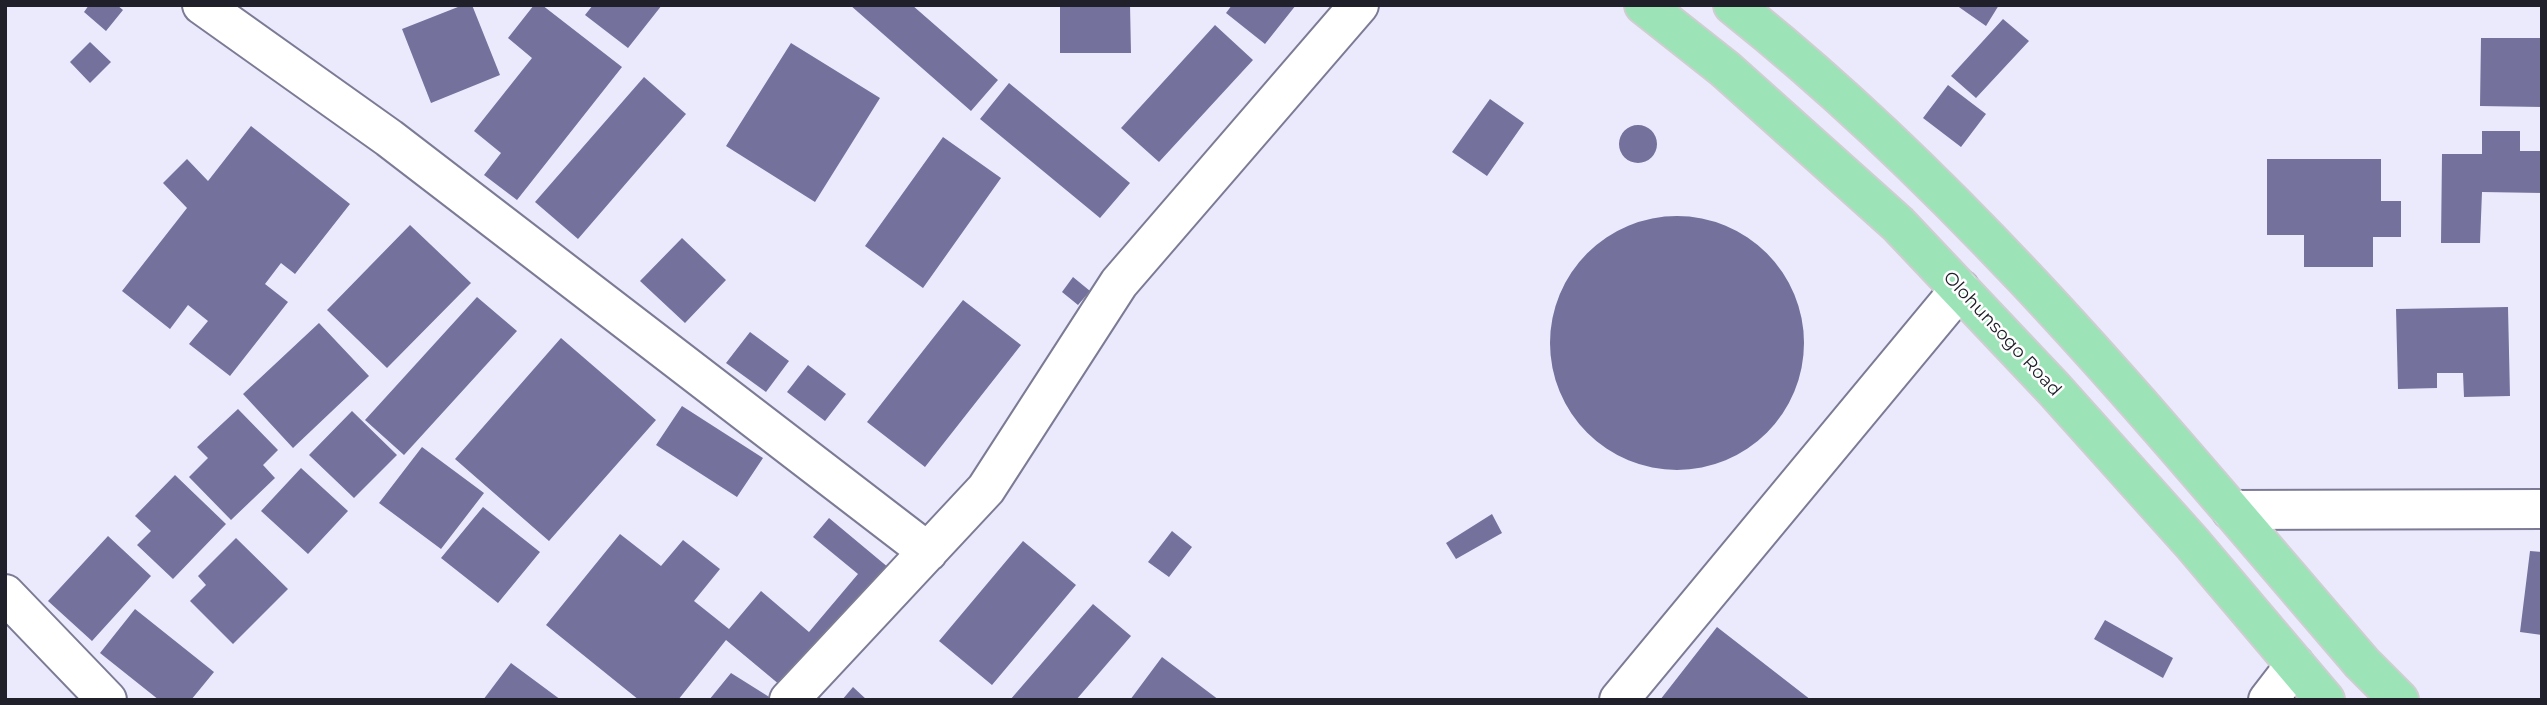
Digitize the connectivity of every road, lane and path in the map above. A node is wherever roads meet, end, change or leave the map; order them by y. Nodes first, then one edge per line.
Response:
1 (202, 5) edge
2 (1359, 5) edge
3 (1644, 5) edge
4 (1733, 5) edge
5 (1960, 289) junction
6 (2542, 509) edge
7 (2231, 510) junction
8 (928, 552) junction
9 (5, 594) edge
10 (2295, 665) junction
11 (107, 700) edge
12 (789, 700) edge
13 (1619, 700) edge
14 (2268, 700) edge
15 (2325, 700) edge
16 (2399, 700) edge

1 - 8 street
2 - 8 street
3 - 5 main road, Olohunsogo Road
4 - 7 main road
5 - 10 main road, Olohunsogo Road
5 - 13 street
6 - 7 street
7 - 16 main road
8 - 12 street
9 - 11 street
10 - 14 street
10 - 15 main road, Olohunsogo Road

